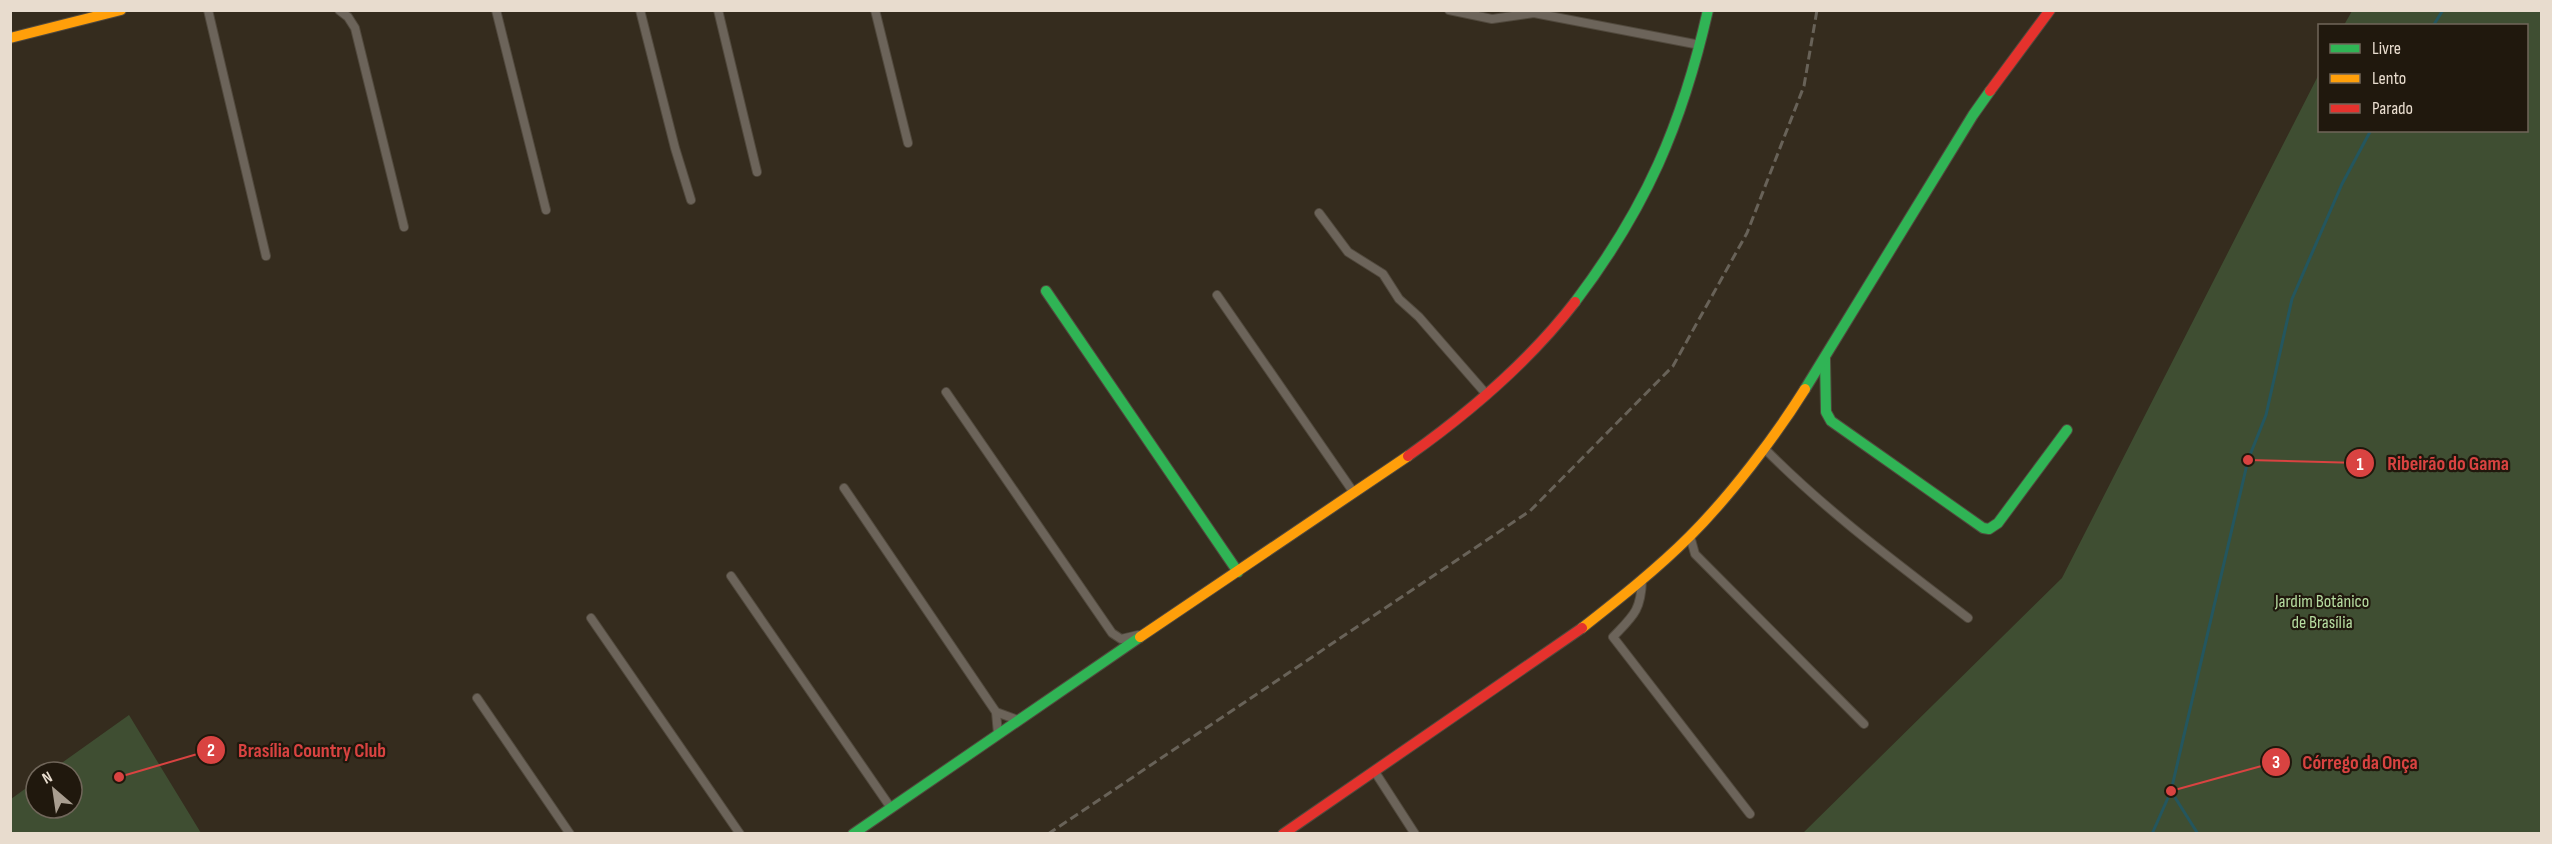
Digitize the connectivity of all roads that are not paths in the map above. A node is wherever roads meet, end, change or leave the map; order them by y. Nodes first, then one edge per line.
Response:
1 (121, 10) edge
2 (208, 10) edge
3 (496, 10) edge
4 (640, 10) edge
5 (718, 10) edge
6 (875, 10) edge
7 (1449, 10) edge
8 (1708, 10) edge
9 (2050, 10) edge
10 (342, 11) edge
11 (10, 38) edge
12 (1700, 45) junction
13 (908, 143) dead end
14 (757, 172) dead end
15 (691, 200) dead end
16 (546, 210) dead end
17 (1319, 213) dead end
18 (404, 227) dead end
19 (267, 256) dead end
20 (1046, 291) dead end
21 (1217, 295) dead end
22 (1825, 358) junction
23 (946, 392) dead end
24 (1487, 395) junction
25 (2067, 430) dead end
26 (1764, 448) junction
27 (844, 488) dead end
28 (1354, 493) junction
29 (1690, 536) junction
30 (1675, 551) junction
31 (1695, 554) junction
32 (1238, 572) junction
33 (731, 576) dead end
34 (1642, 580) junction
35 (591, 618) dead end
36 (1968, 618) dead end
37 (1149, 631) junction
38 (477, 698) dead end
39 (996, 712) junction
40 (1018, 720) junction
41 (1864, 724) dead end
42 (998, 734) junction
43 (1375, 772) junction
44 (891, 808) junction
45 (1750, 814) dead end
46 (570, 834) edge
47 (740, 834) edge
48 (853, 834) edge
49 (1283, 834) edge
50 (1415, 834) edge

1 - 11 street
2 - 19 street
3 - 16 street
4 - 15 street
5 - 14 street
6 - 13 street
7 - 12 street
8 - 12 street
9 - 22 street
10 - 18 street
12 - 24 street
17 - 24 street
20 - 32 street
21 - 28 street
22 - 25 street
22 - 26 street
23 - 37 street
24 - 28 street
26 - 29 street
26 - 36 street
27 - 39 street
28 - 32 street
29 - 30 street
29 - 31 street
30 - 31 street
30 - 34 street
31 - 41 street
32 - 37 street
33 - 44 street
34 - 43 street
34 - 45 street
35 - 47 street
37 - 40 street
38 - 46 street
39 - 40 street
39 - 42 street
40 - 42 street
42 - 44 street
43 - 49 street
43 - 50 street
44 - 48 street

